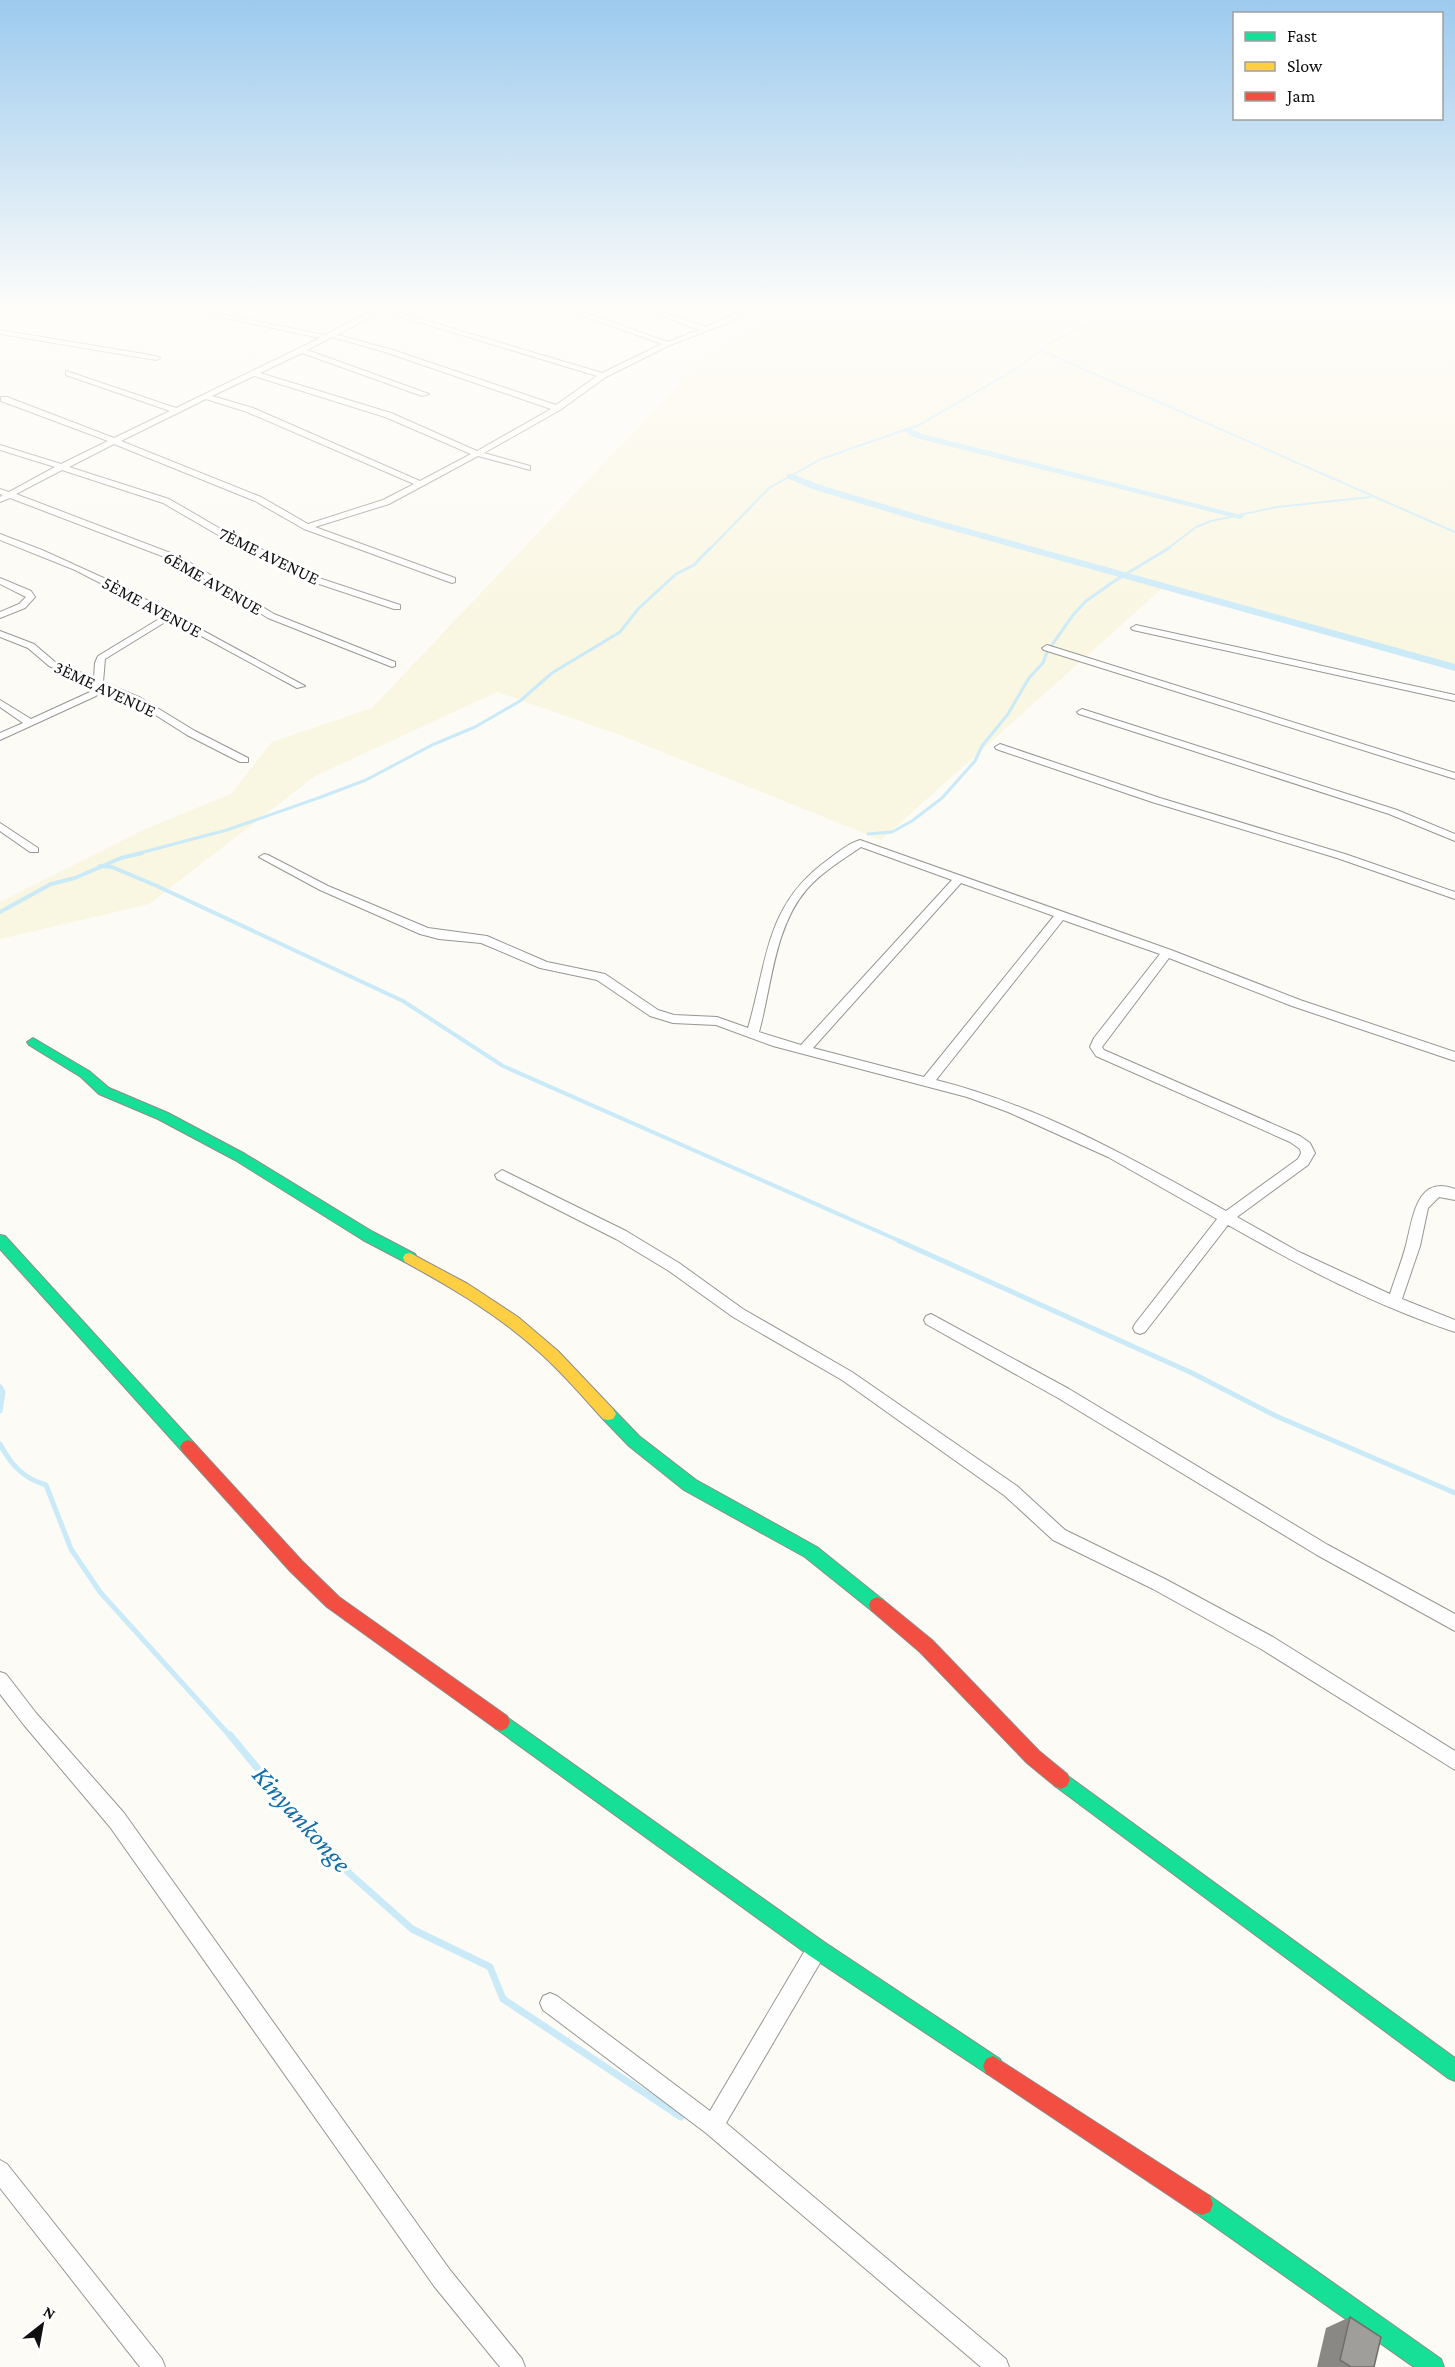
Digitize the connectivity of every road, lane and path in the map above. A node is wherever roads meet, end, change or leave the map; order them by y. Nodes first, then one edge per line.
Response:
1 (60, 420) edge
2 (157, 420) edge
3 (275, 420) edge
4 (401, 420) edge
5 (535, 420) edge
6 (114, 441) junction
7 (0, 447) edge
8 (476, 453) junction
9 (63, 467) junction
10 (526, 468) dead end
11 (418, 483) junction
12 (0, 491) edge
13 (11, 494) junction
14 (0, 501) edge
15 (307, 527) junction
16 (0, 537) edge
17 (452, 580) dead end
18 (0, 581) edge
19 (397, 607) dead end
20 (0, 615) edge
21 (171, 615) junction
22 (1136, 628) dead end
23 (0, 634) edge
24 (1050, 648) dead end
25 (392, 664) dead end
26 (100, 684) junction
27 (300, 686) dead end
28 (1455, 698) edge
29 (0, 704) edge
30 (1082, 712) dead end
31 (29, 722) junction
32 (0, 737) edge
33 (1000, 747) dead end
34 (244, 760) dead end
35 (1455, 776) edge
36 (0, 826) edge
37 (1455, 838) edge
38 (34, 850) dead end
39 (264, 857) dead end
40 (958, 880) junction
41 (1455, 896) edge
42 (1061, 915) junction
43 (1167, 953) junction
44 (752, 1034) junction
45 (33, 1042) dead end
46 (804, 1050) junction
47 (1455, 1057) edge
48 (927, 1082) junction
49 (502, 1175) dead end
50 (1455, 1195) edge
51 (1225, 1219) junction
52 (0, 1240) edge
53 (1394, 1302) junction
54 (932, 1320) dead end
55 (1455, 1326) edge
56 (1140, 1328) dead end
57 (1455, 1623) edge
58 (0, 1680) edge
59 (1455, 1761) edge
60 (817, 1949) junction
61 (550, 2003) dead end
62 (1455, 2071) edge
63 (713, 2126) junction
64 (0, 2171) edge
65 (154, 2367) edge
66 (514, 2367) edge
67 (998, 2367) edge
68 (1433, 2367) edge

1 - 6 street
2 - 6 street
3 - 11 street
4 - 8 street
5 - 8 street
6 - 9 street
6 - 15 street
7 - 9 street
8 - 10 street
8 - 11 street
9 - 13 street
9 - 19 street, 7ÈME AVENUE
11 - 15 street
12 - 13 street, 6ÈME AVENUE
13 - 14 street
13 - 25 street, 6ÈME AVENUE
15 - 17 street
16 - 21 street, 5ÈME AVENUE
18 - 20 street
21 - 26 street
21 - 27 street, 5ÈME AVENUE
22 - 28 street
23 - 26 street, 3ÈME AVENUE
24 - 35 street
26 - 31 street
26 - 34 street, 3ÈME AVENUE
29 - 31 street
30 - 37 street
31 - 32 street
33 - 41 street
36 - 38 street
39 - 44 street
40 - 42 street
40 - 44 street
40 - 46 street
42 - 43 street
42 - 48 street
43 - 47 street
43 - 51 street
44 - 46 street
45 - 62 street
46 - 48 street
48 - 51 street
49 - 59 street
50 - 53 street
51 - 53 street
51 - 56 street
52 - 60 street
53 - 55 street
54 - 57 street
58 - 66 street
60 - 63 street
60 - 68 street
61 - 63 street
63 - 67 street
64 - 65 street

